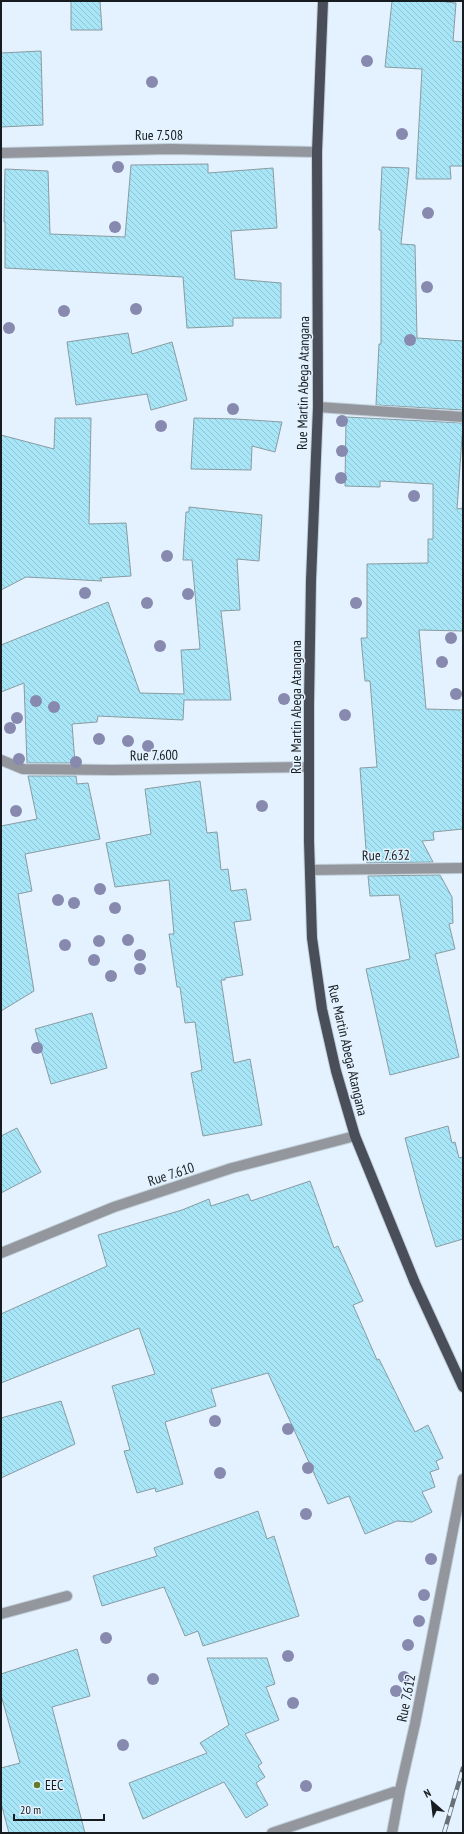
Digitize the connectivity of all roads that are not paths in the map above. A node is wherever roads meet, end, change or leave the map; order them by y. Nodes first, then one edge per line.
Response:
1 (323, 1) edge
2 (317, 152) junction
3 (1, 153) edge
4 (318, 408) junction
5 (463, 417) edge
6 (1, 760) edge
7 (309, 767) junction
8 (463, 868) edge
9 (310, 870) junction
10 (355, 1136) junction
11 (1, 1253) edge
12 (463, 1387) edge
13 (463, 1479) edge
14 (67, 1596) dead end
15 (1, 1614) edge
16 (400, 1790) junction
17 (272, 1833) edge
18 (392, 1833) edge

1 - 2 main road, Rue Martin Abega Atangana
2 - 3 street, Rue 7.508
2 - 4 main road, Rue Martin Abega Atangana
4 - 5 street
4 - 7 main road, Rue Martin Abega Atangana
6 - 7 street, Rue 7.600
7 - 9 main road, Rue Martin Abega Atangana
8 - 9 street, Rue 7.632
9 - 10 main road, Rue Martin Abega Atangana
10 - 11 street, Rue 7.610
10 - 12 main road, Rue Martin Abega Atangana
13 - 16 street, Rue 7.612
14 - 15 street
16 - 17 street
16 - 18 street, Rue 7.612

